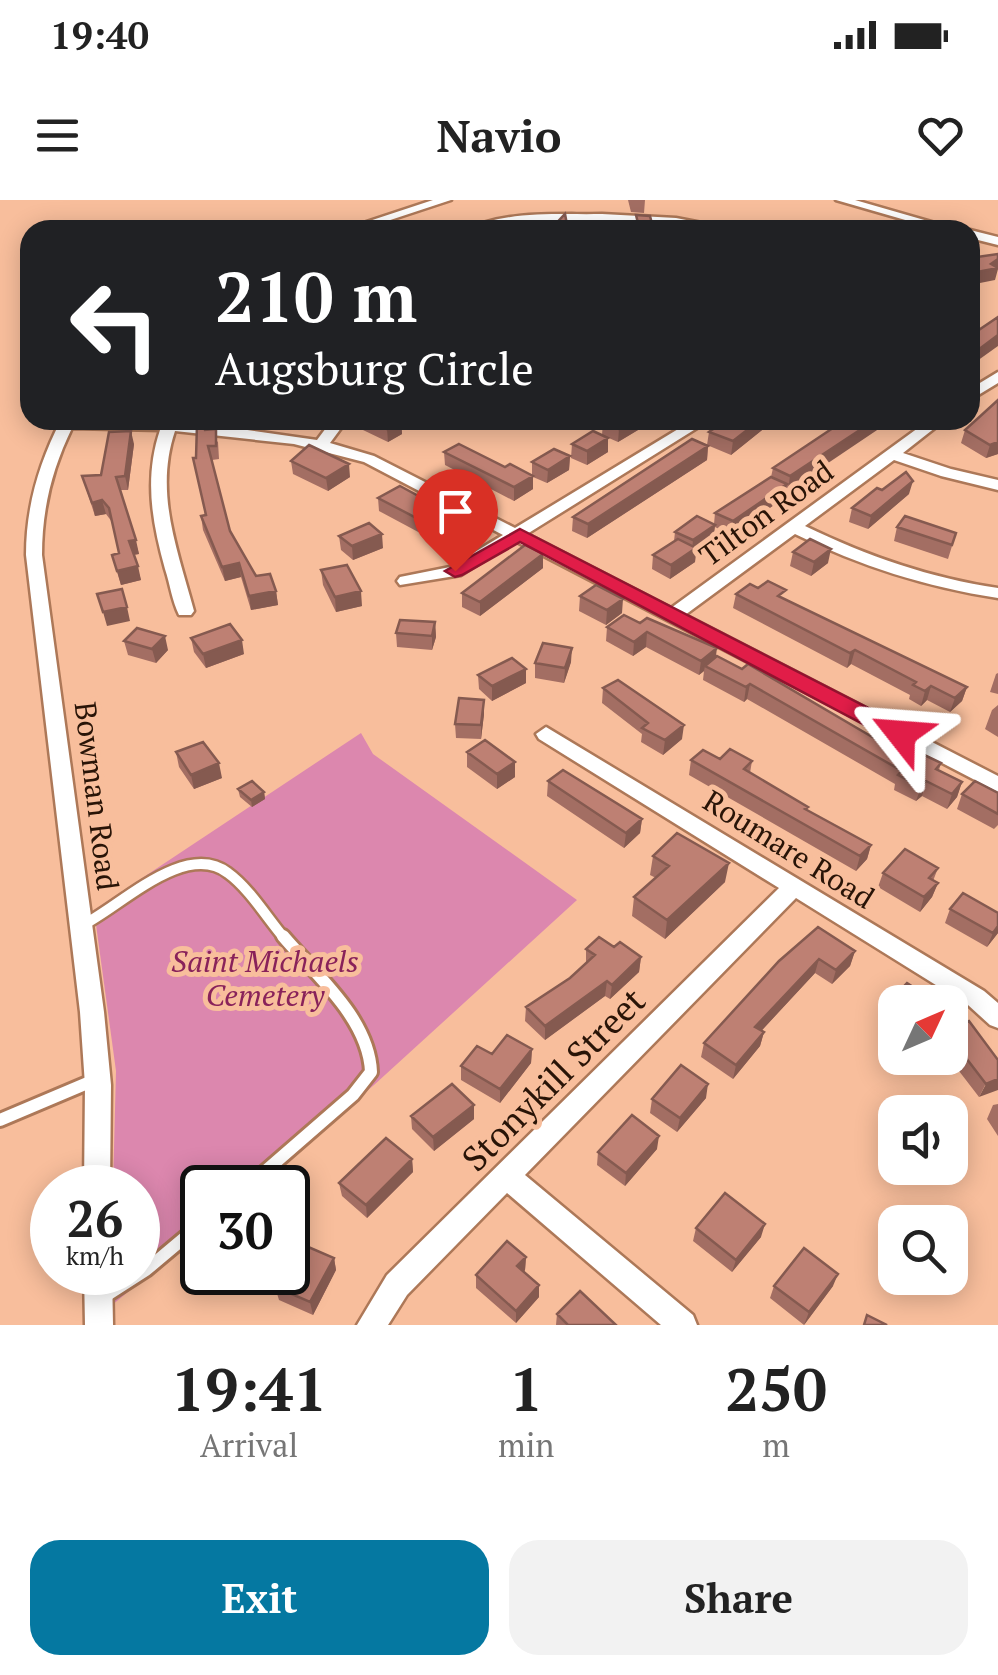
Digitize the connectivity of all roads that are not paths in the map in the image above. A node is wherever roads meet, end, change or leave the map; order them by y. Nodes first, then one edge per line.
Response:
1 (445, 200) edge
2 (842, 200) edge
3 (380, 220) edge
4 (916, 220) edge
5 (63, 430) edge
6 (168, 430) edge
7 (252, 430) edge
8 (332, 430) edge
9 (686, 430) edge
10 (924, 430) edge
11 (322, 444) junction
12 (892, 454) junction
13 (998, 485) edge
14 (794, 527) junction
15 (520, 535) junction
16 (406, 580) dead end
17 (998, 593) edge
18 (185, 612) dead end
19 (674, 615) junction
20 (546, 734) dead end
21 (998, 785) edge
22 (793, 888) junction
23 (81, 926) junction
24 (998, 1018) edge
25 (98, 1078) junction
26 (0, 1120) edge
27 (97, 1165) edge
28 (272, 1165) edge
29 (506, 1175) junction
30 (180, 1241) edge
31 (99, 1299) edge
32 (371, 1325) edge
33 (683, 1325) edge

1 - 3 street
2 - 4 street
5 - 23 street, Bowman Road
6 - 18 street
7 - 11 street
8 - 11 street
9 - 15 street
10 - 12 street, Tilton Road
11 - 15 street
12 - 13 street
12 - 14 street, Tilton Road
14 - 17 street
14 - 19 street, Tilton Road
15 - 16 street
15 - 19 street
19 - 21 street
20 - 22 street, Roumare Road
22 - 24 street, Roumare Road
22 - 29 street, Stonykill Street
23 - 25 street, Bowman Road
23 - 28 lane
25 - 26 lane
25 - 27 street, Bowman Road
29 - 32 street, Stonykill Street
29 - 33 street
30 - 31 lane

